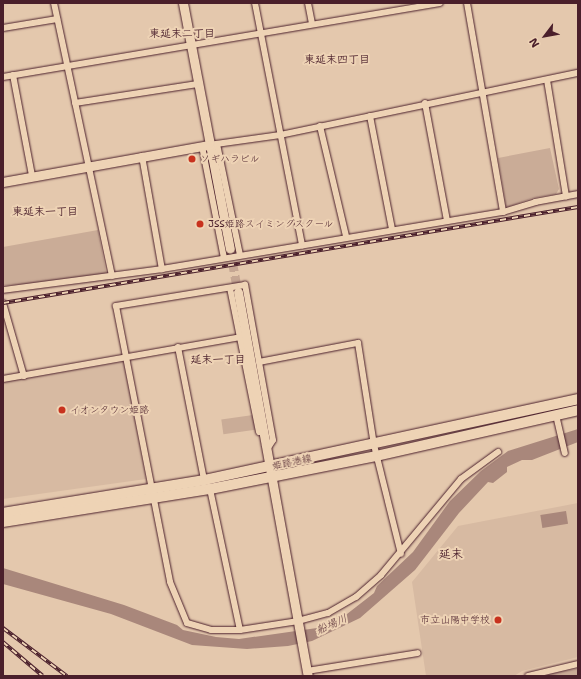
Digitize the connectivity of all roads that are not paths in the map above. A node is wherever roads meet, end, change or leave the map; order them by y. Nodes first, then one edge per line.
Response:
1 (54, 3) edge
2 (183, 3) edge
3 (255, 3) edge
4 (308, 3) edge
5 (440, 3) edge
6 (467, 3) edge
7 (57, 19) junction
8 (312, 24) junction
9 (3, 28) edge
10 (260, 32) junction
11 (190, 44) junction
12 (66, 66) junction
13 (578, 73) edge
14 (13, 75) junction
15 (3, 77) edge
16 (547, 80) junction
17 (198, 84) junction
18 (482, 92) junction
19 (75, 103) junction
20 (425, 103) junction
21 (370, 116) junction
22 (320, 126) junction
23 (280, 135) junction
24 (209, 145) junction
25 (142, 156) junction
26 (88, 165) junction
27 (32, 176) junction
28 (3, 182) edge
29 (578, 194) edge
30 (566, 196) junction
31 (502, 212) junction
32 (447, 220) junction
33 (392, 229) junction
34 (346, 236) junction
35 (302, 245) junction
36 (230, 249) tunnel mouth
37 (240, 255) junction
38 (224, 258) junction
39 (162, 268) junction
40 (112, 276) junction
41 (238, 288) junction
42 (3, 290) edge
43 (3, 303) edge
44 (240, 337) junction
45 (178, 347) junction
46 (127, 357) junction
47 (259, 362) junction
48 (24, 376) junction
49 (3, 379) edge
50 (578, 399) edge
51 (578, 410) edge
52 (556, 415) junction
53 (374, 445) junction
54 (268, 448) junction
55 (498, 452) dead end
56 (565, 453) dead end
57 (376, 456) junction
58 (272, 471) junction
59 (204, 480) junction
60 (210, 489) junction
61 (153, 494) junction
62 (3, 513) edge
63 (3, 522) edge
64 (401, 554) junction
65 (298, 621) junction
66 (240, 630) junction
67 (418, 653) dead end
68 (578, 664) edge
69 (308, 674) edge
70 (528, 676) edge

1 - 7 street
2 - 11 street
3 - 10 street
4 - 8 street
5 - 8 street
6 - 18 street
7 - 9 street
7 - 12 street
8 - 10 street
10 - 11 street
10 - 23 street
11 - 12 street
11 - 17 street
12 - 14 street
12 - 19 street
13 - 16 street
14 - 15 street
14 - 27 street
16 - 18 street
16 - 30 street
17 - 19 street
17 - 24 street
18 - 20 street
18 - 31 street
19 - 26 street
20 - 21 street
20 - 32 street
21 - 22 street
21 - 33 street
22 - 23 street
22 - 34 street
23 - 24 street
23 - 35 street
24 - 25 street
24 - 36 street
24 - 37 street
24 - 38 street
25 - 26 street
25 - 39 street
26 - 27 street
26 - 40 street
27 - 28 street
29 - 30 street
30 - 31 street
31 - 32 street
32 - 33 street
33 - 34 street
34 - 35 street
35 - 37 street
37 - 38 street
38 - 39 street
39 - 40 street
40 - 42 street
41 - 44 street
41 - 46 street
41 - 47 street
41 - 54 street
43 - 48 street
44 - 45 street
44 - 54 street
45 - 46 street
45 - 59 street
46 - 48 street
46 - 61 street
47 - 53 street
47 - 54 street
48 - 49 street
50 - 53 main road, 姫路港線
51 - 52 main road, 姫路港線
52 - 56 street
52 - 57 main road, 姫路港線
53 - 57 street
53 - 58 main road, 姫路港線
54 - 58 street
55 - 64 street
57 - 58 main road, 姫路港線
57 - 64 street
58 - 59 main road, 姫路港線
58 - 60 main road, 姫路港線
58 - 65 street
59 - 61 main road, 姫路港線
60 - 61 main road, 姫路港線
60 - 66 street
61 - 62 main road, 姫路港線
61 - 63 main road, 姫路港線
61 - 66 street
64 - 65 street
65 - 66 street
65 - 69 street
67 - 69 street
68 - 70 street

